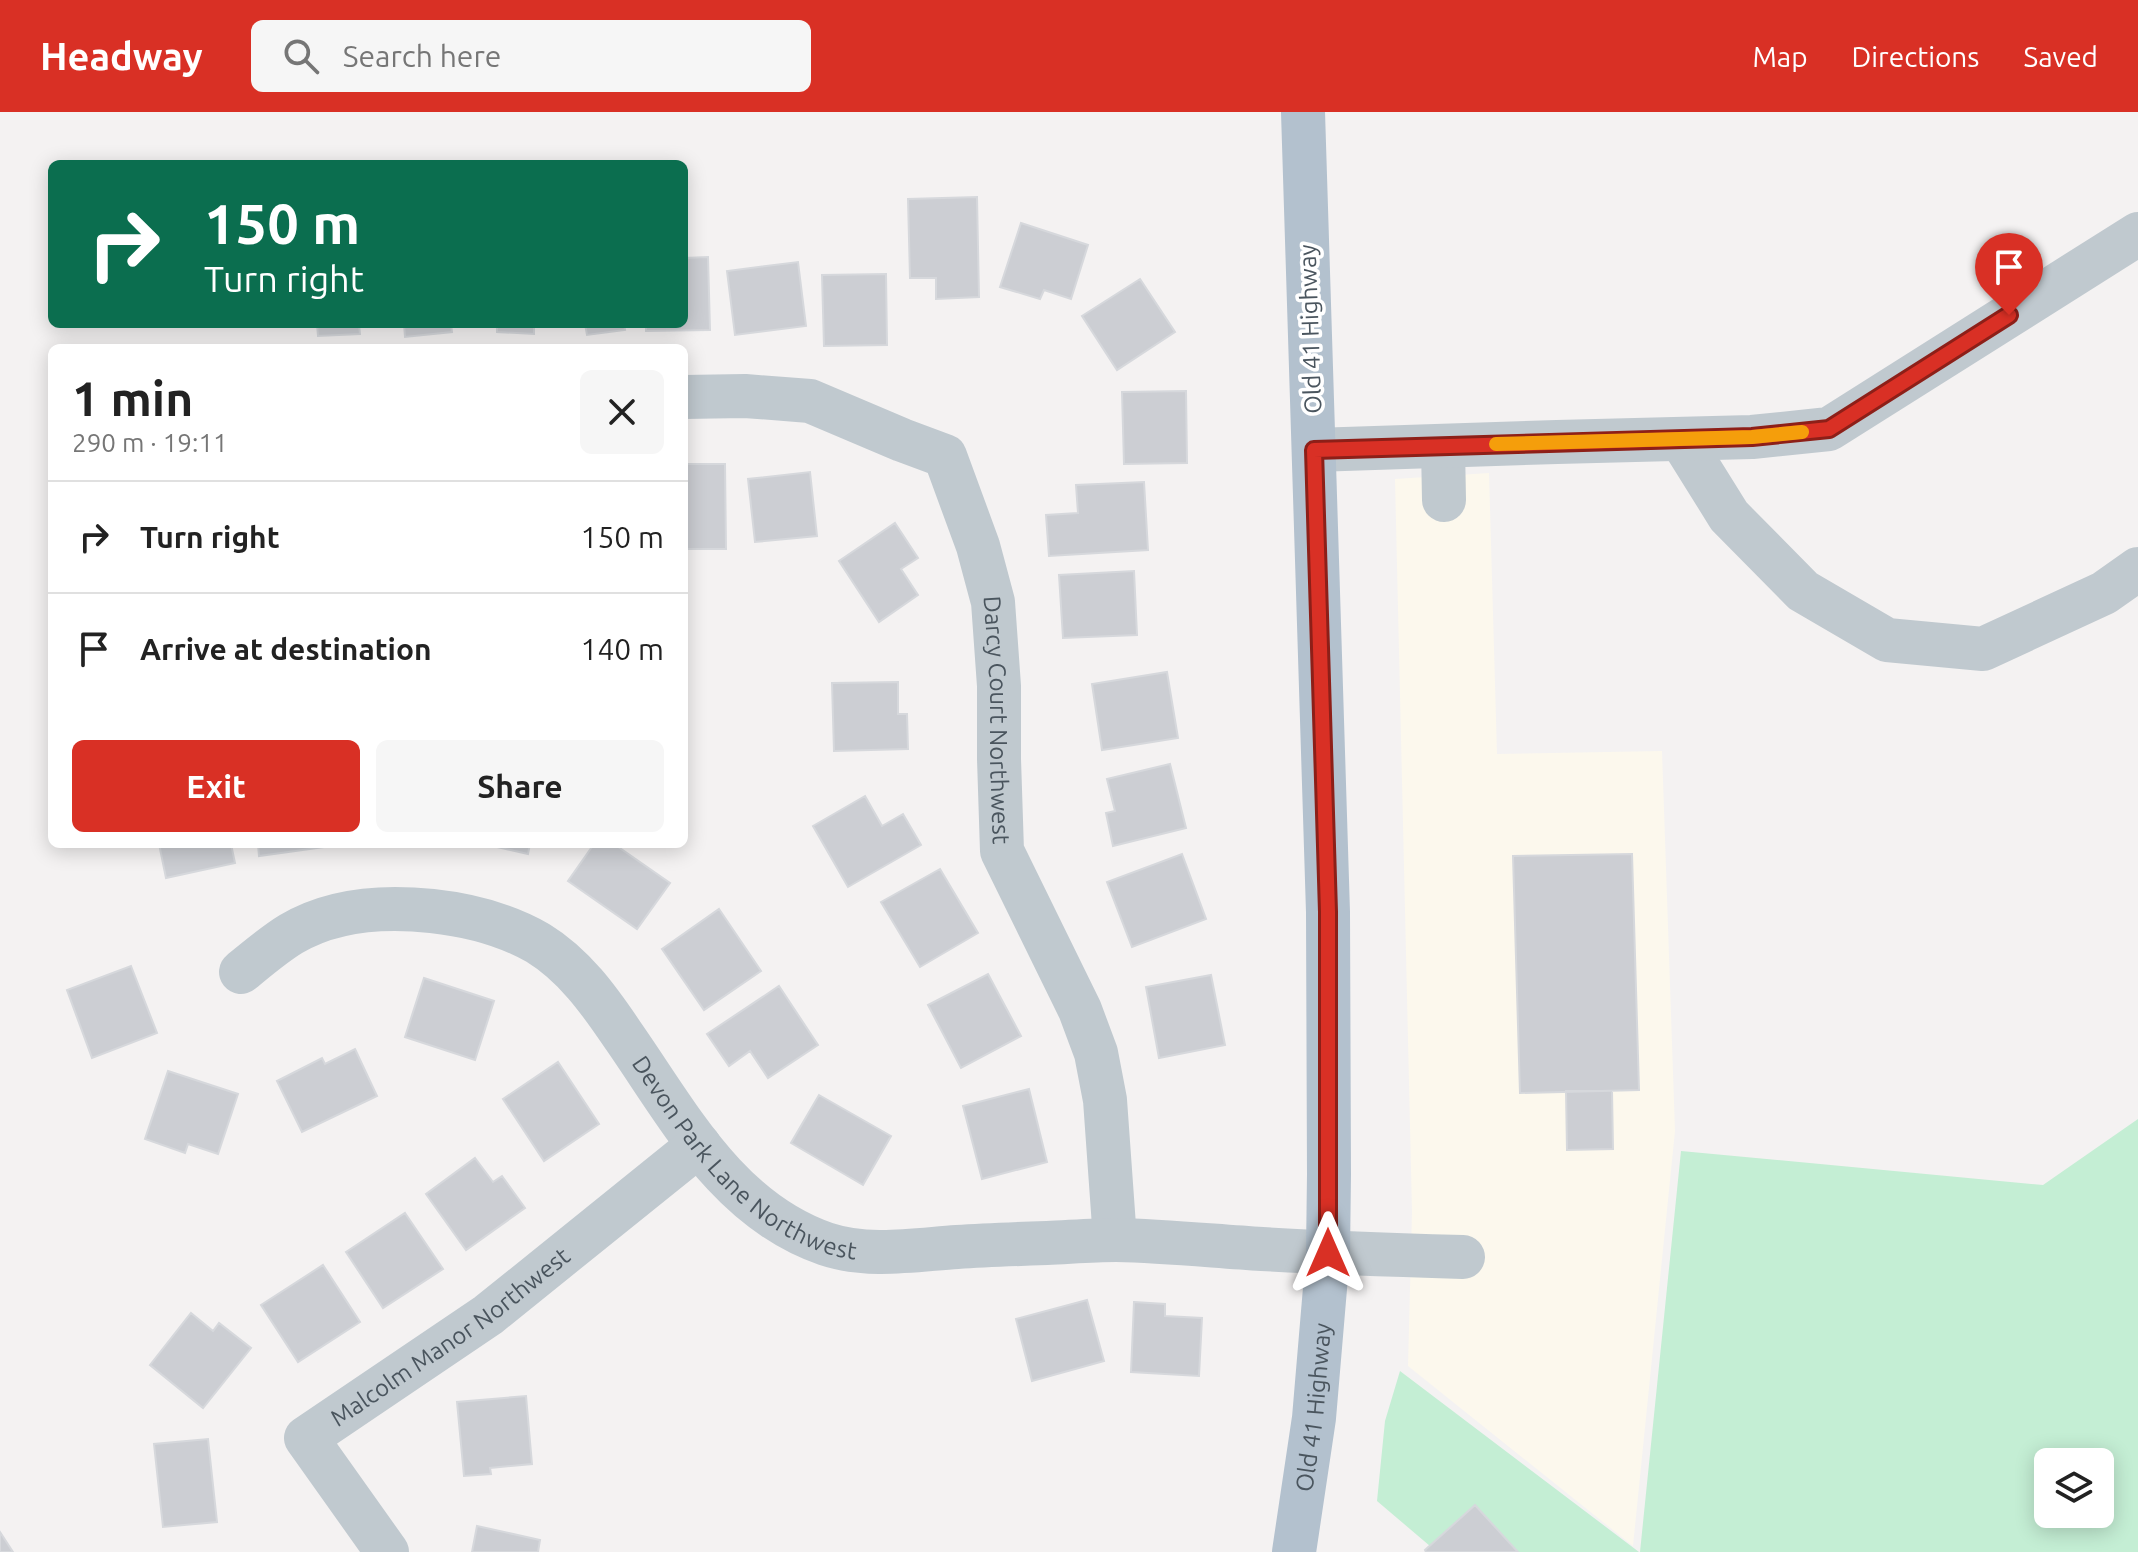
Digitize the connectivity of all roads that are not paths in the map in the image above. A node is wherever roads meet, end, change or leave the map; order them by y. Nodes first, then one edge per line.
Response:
1 (1303, 112) edge
2 (2138, 234) edge
3 (688, 397) edge
4 (1681, 439) junction
5 (1443, 447) junction
6 (1314, 450) junction
7 (1444, 500) dead end
8 (2138, 569) edge
9 (241, 972) dead end
10 (699, 1145) junction
11 (1115, 1240) junction
12 (1328, 1253) junction
13 (1463, 1257) dead end
14 (387, 1552) edge
15 (1294, 1552) edge

1 - 6 main road, Old 41 Highway
2 - 4 street
3 - 11 street, Darcy Court Northwest
4 - 5 street
4 - 8 street
5 - 6 street
5 - 7 street
6 - 12 main road, Old 41 Highway
9 - 10 street, Devon Park Lane Northwest
10 - 11 street, Devon Park Lane Northwest
10 - 14 street, Malcolm Manor Northwest
11 - 12 street, Devon Park Lane Northwest
12 - 13 street, Devon Park Lane Northwest
12 - 15 main road, Old 41 Highway

